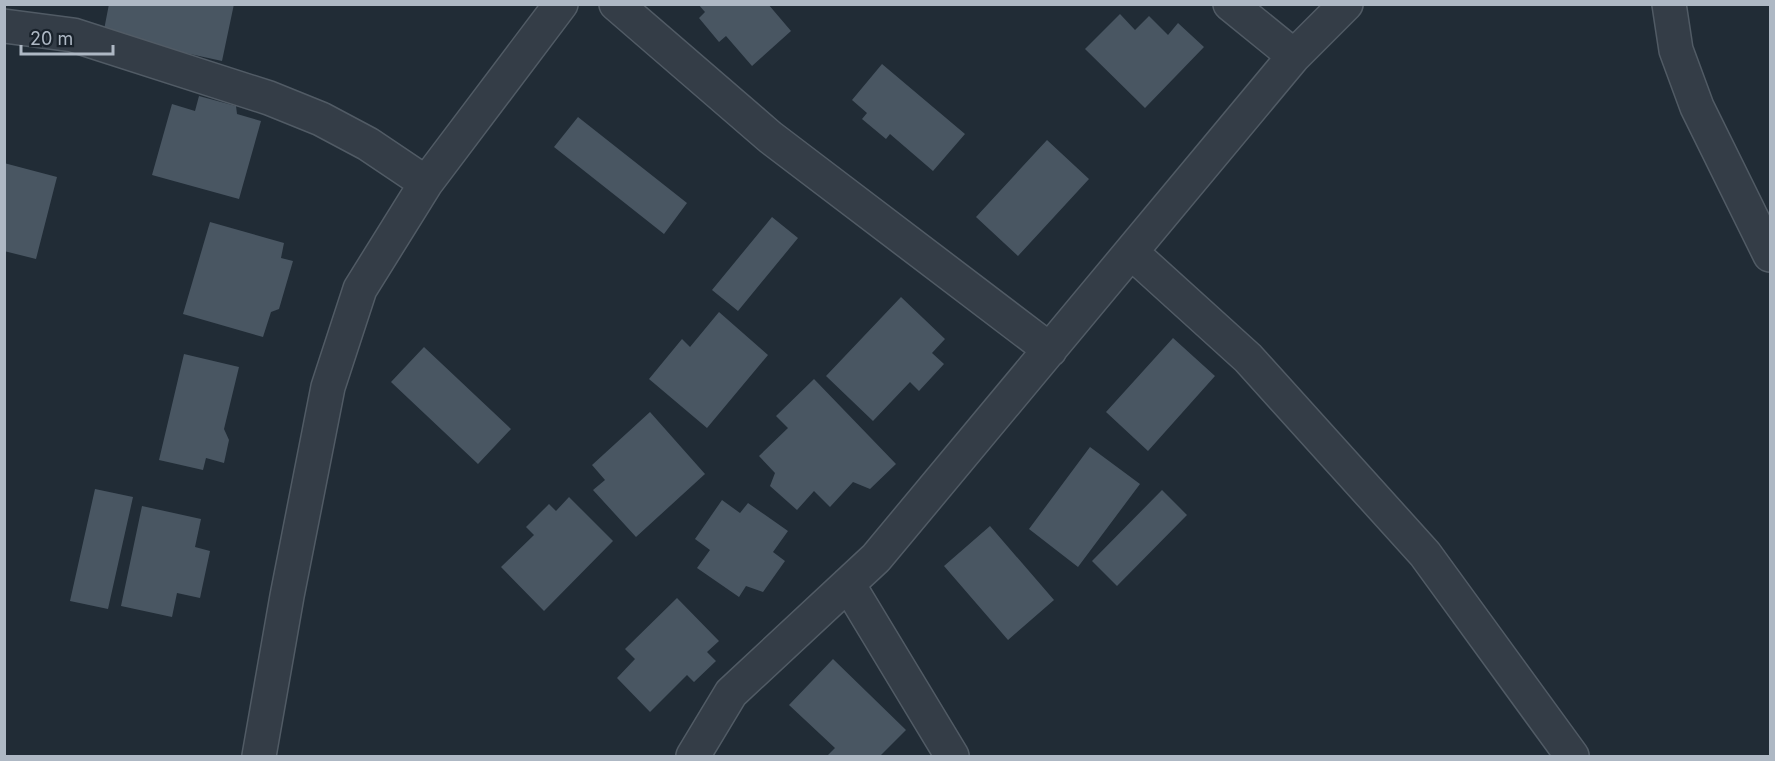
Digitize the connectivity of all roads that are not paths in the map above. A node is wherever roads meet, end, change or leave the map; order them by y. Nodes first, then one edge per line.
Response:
1 (561, 4) edge
2 (616, 4) edge
3 (1230, 4) edge
4 (1347, 4) edge
5 (1669, 4) edge
6 (4, 26) edge
7 (1294, 56) junction
8 (426, 183) junction
9 (1131, 252) junction
10 (1770, 255) edge
11 (1050, 350) junction
12 (848, 584) junction
13 (259, 756) edge
14 (693, 756) edge
15 (952, 756) edge
16 (1572, 756) edge

1 - 8 street
2 - 11 street
3 - 7 street
4 - 7 street
5 - 10 street
6 - 8 street
7 - 9 street
8 - 13 street
9 - 11 street
9 - 16 street
11 - 12 street
12 - 14 street
12 - 15 street

